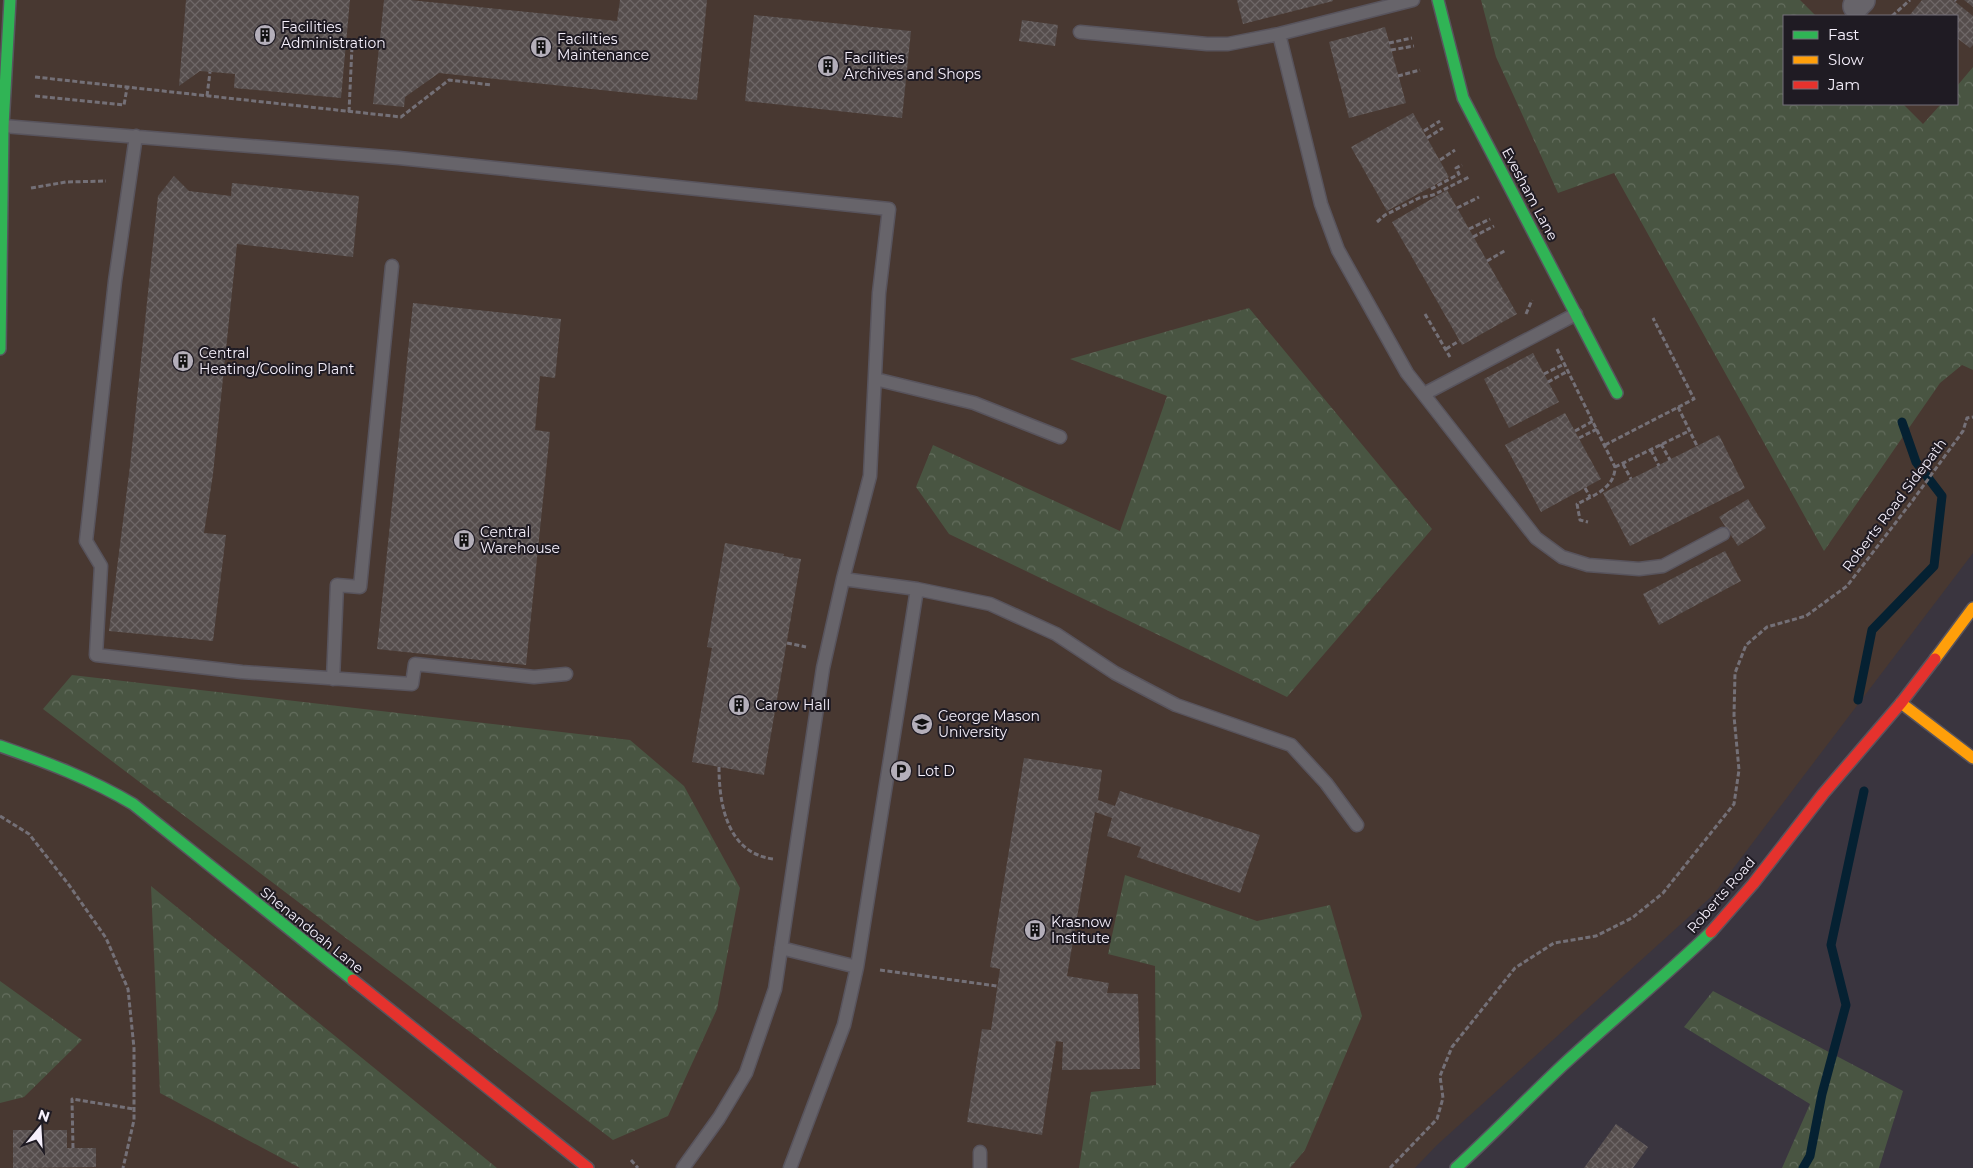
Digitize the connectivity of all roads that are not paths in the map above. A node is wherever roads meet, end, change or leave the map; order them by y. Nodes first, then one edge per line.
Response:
1 (10, 0) edge
2 (1413, 0) edge
3 (1438, 0) edge
4 (1080, 32) dead end
5 (1279, 34) junction
6 (1, 126) edge
7 (136, 136) junction
8 (392, 266) dead end
9 (1576, 314) junction
10 (0, 349) edge
11 (875, 379) junction
12 (1617, 393) dead end
13 (1424, 394) junction
14 (1060, 437) dead end
15 (1723, 534) dead end
16 (843, 579) junction
17 (917, 589) junction
18 (1973, 608) edge
19 (566, 674) dead end
20 (333, 679) junction
21 (1901, 703) junction
22 (0, 746) edge
23 (1973, 758) edge
24 (1357, 825) dead end
25 (781, 948) junction
26 (857, 967) junction
27 (980, 1152) dead end
28 (588, 1168) edge
29 (683, 1168) edge
30 (790, 1168) edge
31 (980, 1168) edge
32 (1456, 1168) edge

1 - 6 street
2 - 5 lane
3 - 9 street, Evesham Lane
4 - 5 lane
5 - 13 lane
6 - 7 lane
6 - 10 street
7 - 11 lane
7 - 20 lane
8 - 20 lane
9 - 12 street, Evesham Lane
9 - 13 lane
11 - 14 lane
11 - 16 lane
13 - 15 lane
16 - 17 lane
16 - 25 lane
17 - 24 lane
17 - 26 lane
18 - 21 street, Roberts Road
19 - 20 lane
21 - 23 street
21 - 32 street, Roberts Road
22 - 28 street, Shenandoah Lane
25 - 26 lane
25 - 29 lane
26 - 30 lane
27 - 31 lane

